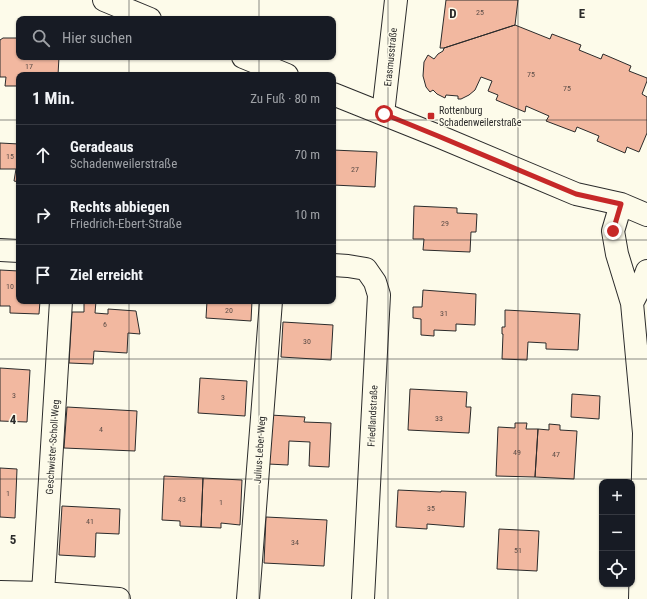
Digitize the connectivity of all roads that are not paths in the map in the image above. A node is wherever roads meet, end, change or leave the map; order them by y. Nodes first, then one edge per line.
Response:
1 (104, 0) edge
2 (396, 0) edge
3 (143, 16) edge
4 (250, 60) edge
5 (280, 72) edge
6 (336, 95) edge
7 (384, 114) junction
8 (621, 204) junction
9 (647, 215) edge
10 (0, 250) edge
11 (16, 251) edge
12 (336, 265) edge
13 (647, 271) edge
14 (632, 303) junction
15 (61, 304) edge
16 (271, 304) edge
17 (645, 432) edge
18 (0, 592) edge
19 (43, 593) junction
20 (119, 599) edge
21 (248, 599) edge
22 (363, 599) edge
23 (640, 599) edge

1 - 3 street
2 - 7 street, Erasmusstraße
4 - 5 street
6 - 7 street
7 - 8 street
8 - 9 street
8 - 14 street
10 - 11 street
12 - 22 street, Friedlandstraße
13 - 14 street
14 - 17 street
15 - 19 street, Geschwister-Scholl-Weg
16 - 21 street, Julius-Leber-Weg
17 - 23 street
18 - 19 street
19 - 20 street

